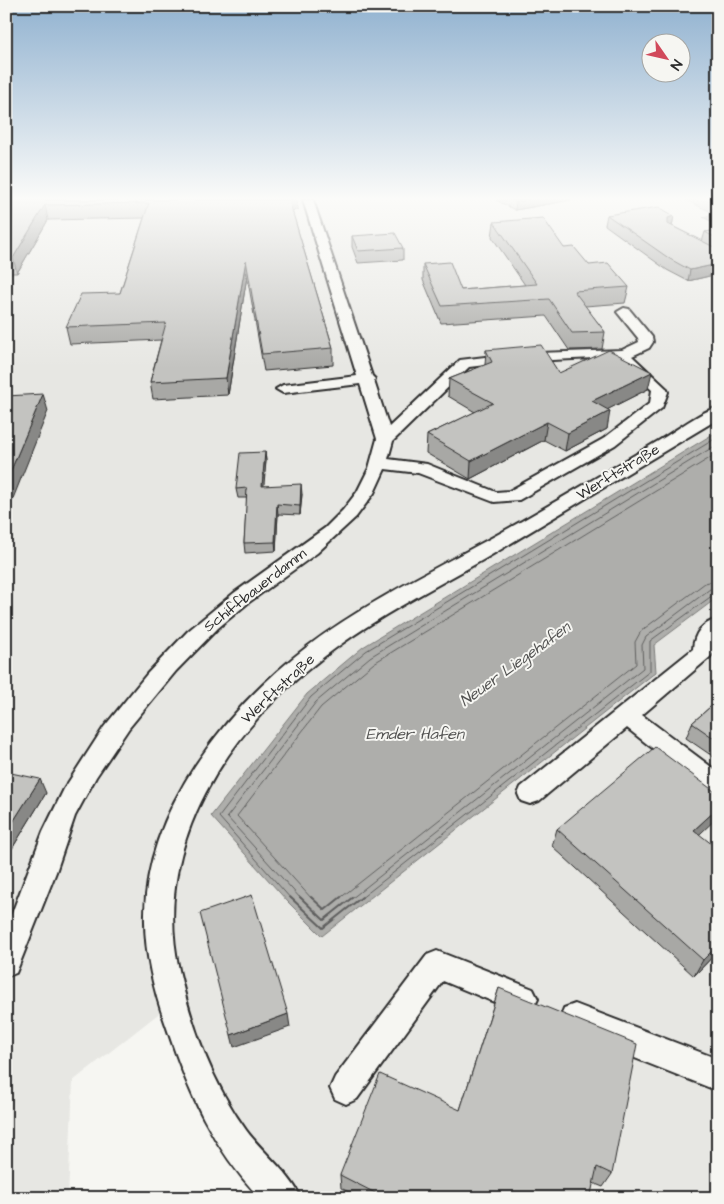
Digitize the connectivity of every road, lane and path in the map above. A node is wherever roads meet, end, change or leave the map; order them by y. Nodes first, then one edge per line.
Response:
1 (327, 256) edge
2 (624, 312) dead end
3 (623, 355) junction
4 (368, 379) junction
5 (283, 389) dead end
6 (718, 412) edge
7 (385, 439) junction
8 (381, 463) junction
9 (718, 626) edge
10 (628, 716) junction
11 (718, 786) edge
12 (530, 794) dead end
13 (6, 963) edge
14 (718, 1075) edge
15 (346, 1088) dead end
16 (284, 1198) edge

1 - 4 lane, Schiffbauerdamm
2 - 3 lane
3 - 7 lane
3 - 8 lane
4 - 5 lane
4 - 7 lane, Schiffbauerdamm
6 - 16 lane, Werftstraße
7 - 8 lane, Schiffbauerdamm
8 - 13 lane, Schiffbauerdamm
9 - 10 lane
10 - 11 lane
10 - 12 lane
14 - 15 lane

